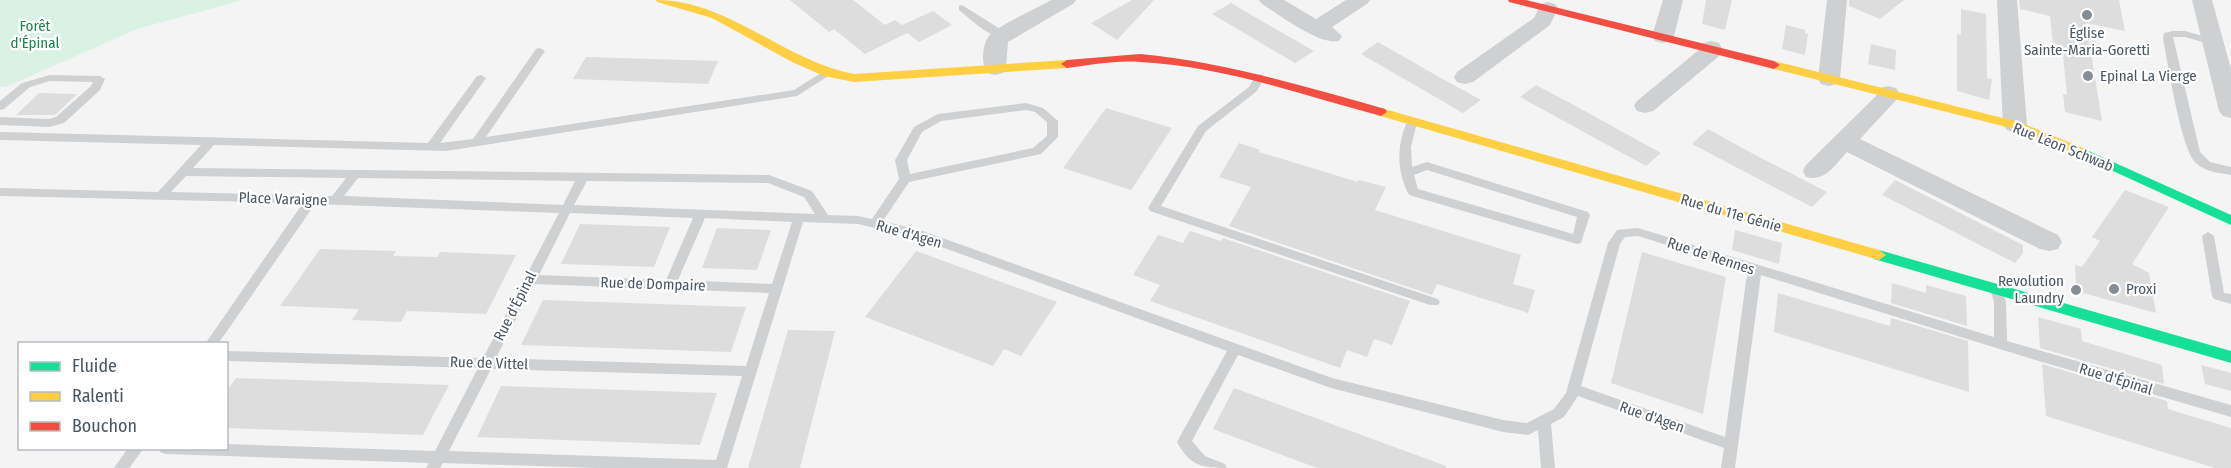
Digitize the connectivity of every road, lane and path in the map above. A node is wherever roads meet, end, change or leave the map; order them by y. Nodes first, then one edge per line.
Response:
1 (661, 0) edge
2 (1066, 0) edge
3 (1269, 0) edge
4 (1360, 0) edge
5 (1513, 0) edge
6 (1673, 0) edge
7 (1837, 0) edge
8 (2007, 0) edge
9 (2200, 1) edge
10 (962, 8) dead end
11 (1548, 8) junction
12 (1004, 36) junction
13 (1663, 36) junction
14 (2213, 42) junction
15 (1711, 48) junction
16 (540, 51) dead end
17 (995, 69) junction
18 (828, 73) junction
19 (1260, 77) junction
20 (1465, 77) dead end
21 (481, 78) dead end
22 (1829, 79) junction
23 (1888, 93) junction
24 (1645, 106) dead end
25 (0, 107) edge
26 (2231, 111) edge
27 (0, 122) edge
28 (1412, 122) junction
29 (2015, 125) junction
30 (0, 136) edge
31 (211, 141) junction
32 (1844, 141) junction
33 (477, 142) junction
34 (431, 147) junction
35 (1815, 171) dead end
36 (2231, 171) edge
37 (183, 172) junction
38 (355, 174) junction
39 (1406, 174) junction
40 (583, 177) junction
41 (905, 179) junction
42 (1, 194) edge
43 (161, 196) junction
44 (312, 200) junction
45 (336, 200) junction
46 (565, 208) junction
47 (701, 213) junction
48 (799, 217) junction
49 (824, 218) junction
50 (2231, 220) edge
51 (875, 224) junction
52 (2208, 236) dead end
53 (2049, 242) dead end
54 (1756, 270) junction
55 (528, 279) junction
56 (670, 285) junction
57 (777, 289) junction
58 (1996, 290) junction
59 (2231, 299) edge
60 (1434, 302) dead end
61 (212, 342) edge
62 (2001, 344) junction
63 (2202, 348) junction
64 (1234, 349) junction
65 (2231, 349) edge
66 (228, 356) edge
67 (2231, 357) edge
68 (486, 363) junction
69 (751, 371) junction
70 (1574, 390) junction
71 (2231, 411) edge
72 (1544, 421) junction
73 (1731, 444) junction
74 (135, 450) edge
75 (204, 450) edge
76 (436, 462) edge
77 (720, 467) edge
78 (121, 468) edge
79 (1220, 468) edge
80 (1548, 468) edge
81 (1728, 468) edge

1 - 18 street, Rue du 11e Génie
2 - 12 street
3 - 4 street
5 - 11 street, Rue Léon Schwab
6 - 13 street
7 - 22 street
8 - 29 street
9 - 14 street
10 - 12 lane
11 - 13 street, Rue Léon Schwab
11 - 20 street
12 - 17 street
13 - 15 street, Rue Léon Schwab
14 - 26 street
14 - 36 lane
15 - 22 street, Rue Léon Schwab
15 - 24 street
16 - 33 lane
17 - 18 street, Rue du 11e Génie
17 - 19 street, Rue du 11e Génie
18 - 33 lane
19 - 28 street, Rue du 11e Génie
19 - 60 lane
21 - 34 lane
22 - 23 street, Rue Léon Schwab
23 - 29 street, Rue Léon Schwab
23 - 32 street
25 - 27 lane
28 - 39 lane
28 - 58 street, Rue du 11e Génie
29 - 50 street, Rue Léon Schwab
30 - 31 lane
31 - 34 lane
31 - 37 lane
32 - 35 street
32 - 53 street
33 - 34 lane
37 - 38 lane, Place Varaigne
37 - 43 lane
38 - 40 lane, Place Varaigne
38 - 45 lane
39 - 39 lane
40 - 46 lane, Rue d'Épinal
40 - 49 lane, Place Varaigne
41 - 41 lane
41 - 51 lane
42 - 43 lane, Place Varaigne
43 - 44 lane, Place Varaigne
44 - 45 lane, Place Varaigne
44 - 61 lane
45 - 46 lane, Place Varaigne
46 - 47 lane, Rue d'Agen
46 - 55 lane, Rue d'Épinal
47 - 48 lane, Rue d'Agen
47 - 56 lane
48 - 49 lane, Rue d'Agen
48 - 57 lane
49 - 51 lane, Rue d'Agen
51 - 64 lane, Rue d'Agen
52 - 59 lane
54 - 62 lane, Rue de Rennes
54 - 70 lane, Rue de Rennes
54 - 73 lane
55 - 56 lane, Rue de Dompaire
55 - 68 lane, Rue d'Épinal
56 - 57 lane, Rue de Dompaire
57 - 69 lane
58 - 62 lane
58 - 63 street, Rue du 11e Génie
62 - 71 lane, Rue d'Épinal
63 - 65 street, Rue du 11e Génie
63 - 67 street, Rue du 11e Génie
64 - 72 lane, Rue de Rennes
64 - 79 lane
66 - 68 lane, Rue de Vittel
68 - 69 lane, Rue de Vittel
68 - 76 lane, Rue d'Épinal
69 - 77 lane
70 - 72 lane, Rue de Rennes
70 - 73 lane, Rue d'Agen
72 - 80 lane
73 - 81 lane
74 - 78 lane
75 - 76 lane
76 - 77 lane

